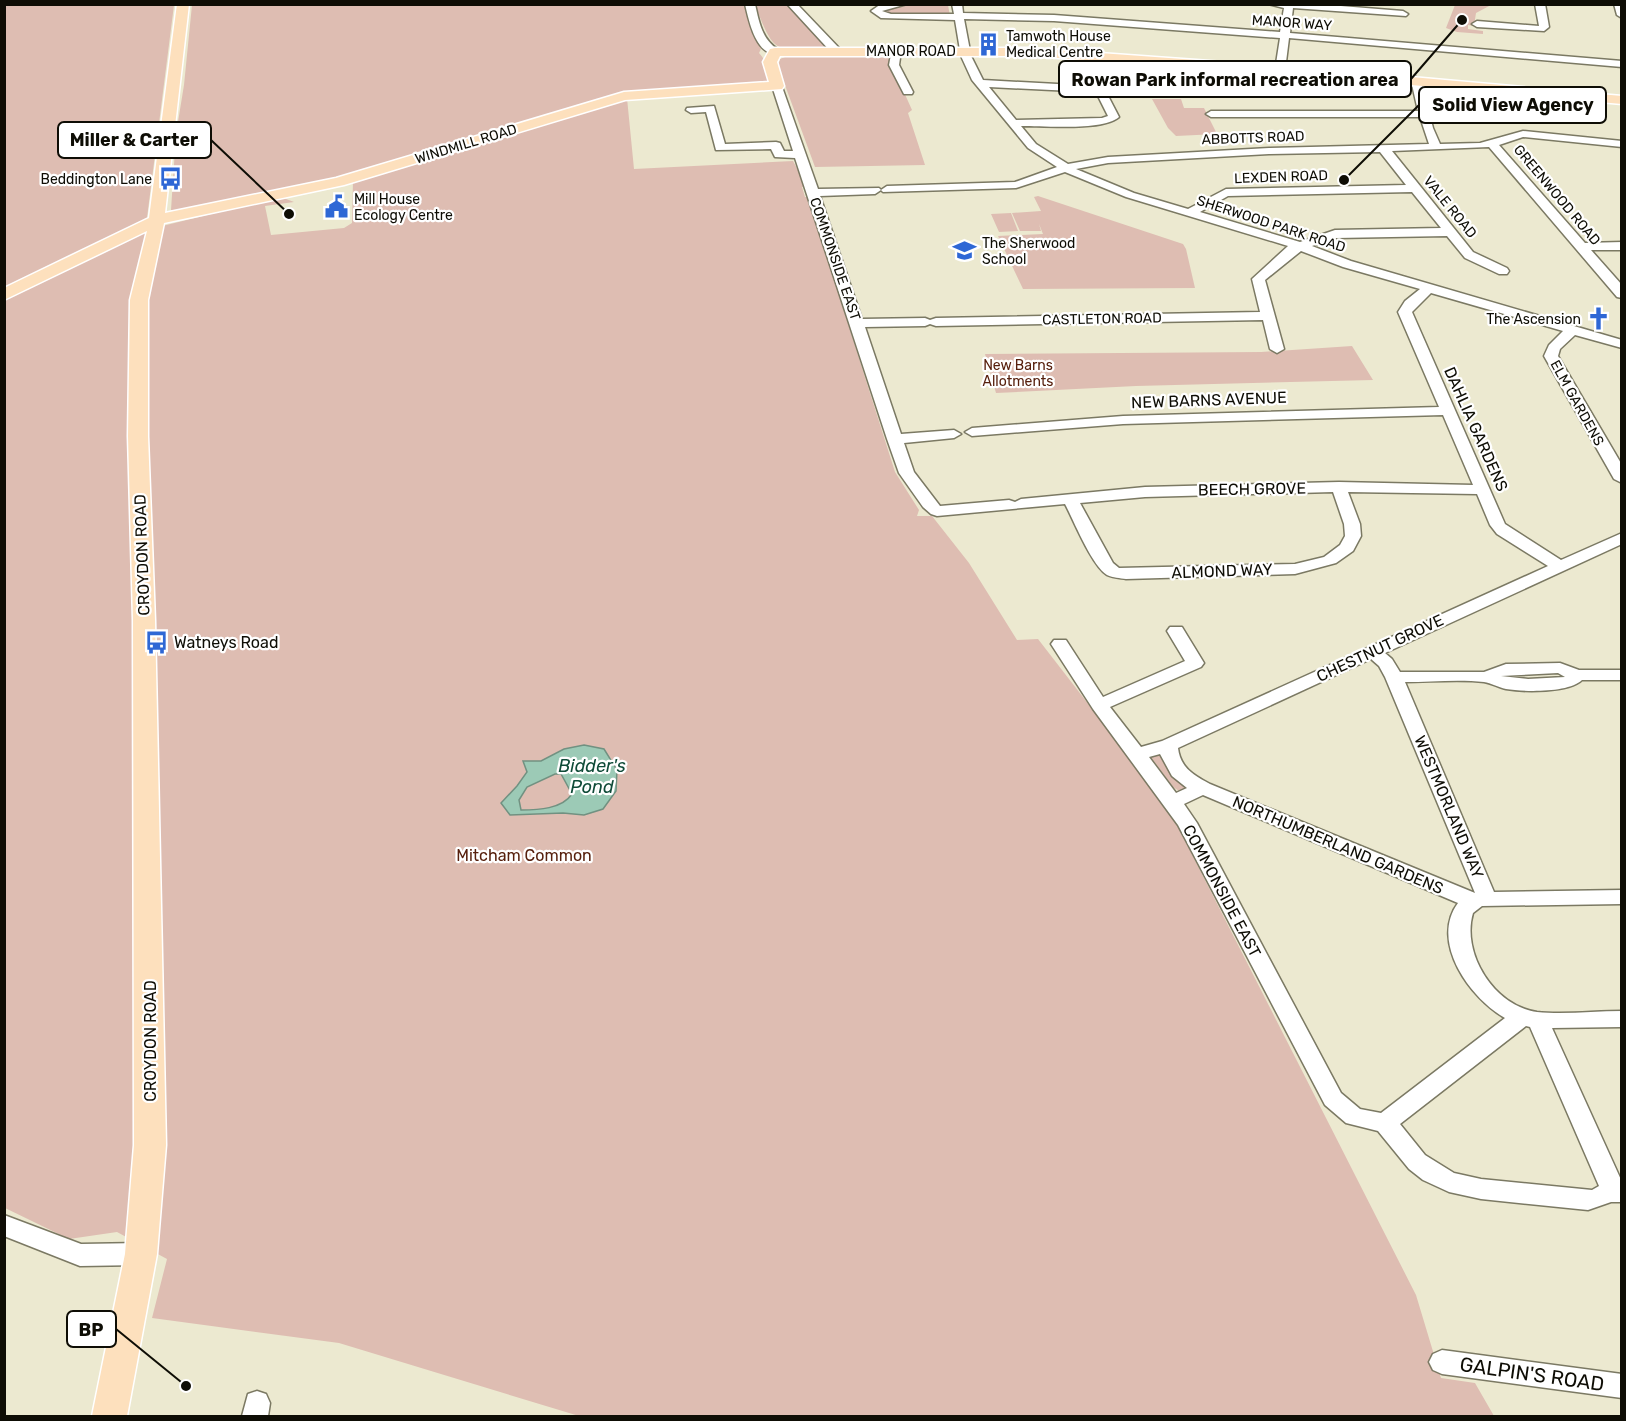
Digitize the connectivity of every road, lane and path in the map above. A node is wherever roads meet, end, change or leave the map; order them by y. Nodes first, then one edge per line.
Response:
1 (183, 4) edge
2 (750, 4) edge
3 (791, 4) edge
4 (903, 4) edge
5 (957, 4) edge
6 (1272, 4) edge
7 (1540, 4) edge
8 (1619, 4) edge
9 (1289, 6) edge
10 (1373, 8) edge
11 (1403, 14) dead end
12 (1622, 15) edge
13 (960, 17) junction
14 (1477, 24) dead end
15 (1284, 36) junction
16 (836, 51) junction
17 (896, 51) junction
18 (965, 51) junction
19 (776, 52) junction
20 (1622, 64) edge
21 (1280, 70) junction
22 (1416, 81) junction
23 (981, 83) junction
24 (777, 86) junction
25 (908, 92) dead end
26 (1622, 100) edge
27 (691, 110) dead end
28 (1211, 114) dead end
29 (1424, 114) junction
30 (1012, 123) junction
31 (1492, 144) junction
32 (1622, 144) edge
33 (1436, 147) junction
34 (1383, 148) junction
35 (799, 154) junction
36 (1065, 168) junction
37 (1415, 188) junction
38 (813, 193) junction
39 (1189, 213) junction
40 (157, 220) junction
41 (1449, 232) junction
42 (1300, 246) junction
43 (1622, 246) edge
44 (1581, 247) junction
45 (1503, 271) dead end
46 (1429, 288) junction
47 (1622, 294) edge
48 (4, 295) edge
49 (1268, 316) junction
50 (857, 323) junction
51 (1573, 329) junction
52 (1622, 344) edge
53 (1277, 349) dead end
54 (1448, 411) junction
55 (972, 432) dead end
56 (954, 434) dead end
57 (894, 439) junction
58 (1622, 479) edge
59 (1339, 487) junction
60 (1483, 490) junction
61 (1070, 499) junction
62 (937, 511) joint
63 (1622, 538) edge
64 (1559, 566) junction
65 (1176, 631) dead end
66 (1060, 644) dead end
67 (1373, 652) junction
68 (1621, 676) edge
69 (1394, 677) junction
70 (1099, 705) junction
71 (1169, 746) junction
72 (1138, 754) junction
73 (1203, 788) junction
74 (1173, 802) junction
75 (1622, 897) edge
76 (1480, 899) junction
77 (1530, 1019) junction
78 (1622, 1019) edge
79 (1385, 1123) junction
80 (1617, 1191) edge
81 (4, 1224) edge
82 (141, 1254) junction
83 (1442, 1362) dead end
84 (1622, 1386) edge
85 (109, 1416) edge

1 - 40 main road, CROYDON ROAD
2 - 19 street
3 - 16 street
4 - 13 street, MANOR WAY
5 - 13 street, SHERWOOD PARK ROAD
6 - 9 street
7 - 14 street
8 - 12 street
9 - 10 street
9 - 15 street
10 - 11 street
13 - 15 street, MANOR WAY
13 - 18 street, SHERWOOD PARK ROAD
15 - 20 street, MANOR WAY
15 - 21 street
16 - 17 main road, MANOR ROAD
16 - 19 main road, MANOR ROAD
17 - 18 main road, MANOR ROAD
17 - 25 street
18 - 21 main road, MANOR ROAD
18 - 23 street, SHERWOOD PARK ROAD
19 - 24 main road, COMMONSIDE EAST
21 - 22 main road, MANOR ROAD
22 - 26 main road, MANOR ROAD
22 - 29 street
23 - 30 street, SHERWOOD PARK ROAD
23 - 30 street
24 - 35 street, COMMONSIDE EAST
24 - 40 main road, WINDMILL ROAD
27 - 35 street
28 - 29 street
29 - 33 street
30 - 36 street, SHERWOOD PARK ROAD
31 - 32 street, ABBOTTS ROAD
31 - 33 street, ABBOTTS ROAD
31 - 44 street, GREENWOOD ROAD
33 - 34 street, ABBOTTS ROAD
34 - 36 street, ABBOTTS ROAD
34 - 37 street, VALE ROAD
35 - 38 street, COMMONSIDE EAST
36 - 38 street, ABBOTTS ROAD
36 - 39 street, SHERWOOD PARK ROAD
37 - 39 street, LEXDEN ROAD
37 - 41 street, VALE ROAD
38 - 50 street, COMMONSIDE EAST
39 - 42 street, SHERWOOD PARK ROAD
40 - 48 main road
40 - 82 main road, CROYDON ROAD
41 - 42 street
41 - 45 street, VALE ROAD
42 - 46 street, SHERWOOD PARK ROAD
42 - 49 street
43 - 44 street
44 - 47 street, GREENWOOD ROAD
46 - 51 street, SHERWOOD PARK ROAD
46 - 54 street, DAHLIA GARDENS
49 - 50 street, CASTLETON ROAD
49 - 53 street
50 - 57 street, COMMONSIDE EAST
51 - 52 street, SHERWOOD PARK ROAD
51 - 58 street, ELM GARDENS
54 - 55 street, NEW BARNS AVENUE
54 - 60 street, DAHLIA GARDENS
56 - 57 street
57 - 62 street, COMMONSIDE EAST
59 - 60 street, BEECH GROVE
59 - 61 street, BEECH GROVE
59 - 61 street, ALMOND WAY
60 - 64 street, DAHLIA GARDENS
61 - 62 street, BEECH GROVE
63 - 64 street, CHESTNUT GROVE
64 - 67 street, CHESTNUT GROVE
65 - 70 street
66 - 70 street, COMMONSIDE EAST
67 - 69 street, WESTMORLAND WAY
67 - 71 street, CHESTNUT GROVE
68 - 69 street
69 - 76 street, WESTMORLAND WAY
70 - 72 street, COMMONSIDE EAST
71 - 72 street, CHESTNUT GROVE
71 - 73 street, NORTHUMBERLAND GARDENS
72 - 74 street, COMMONSIDE EAST
73 - 74 street
73 - 76 street, NORTHUMBERLAND GARDENS
74 - 79 street, COMMONSIDE EAST
75 - 76 street
76 - 77 street, WESTMORLAND WAY
77 - 78 street
77 - 79 street
77 - 80 street
79 - 80 street
81 - 82 street
82 - 85 main road, CROYDON ROAD
83 - 84 street, GALPIN'S ROAD

